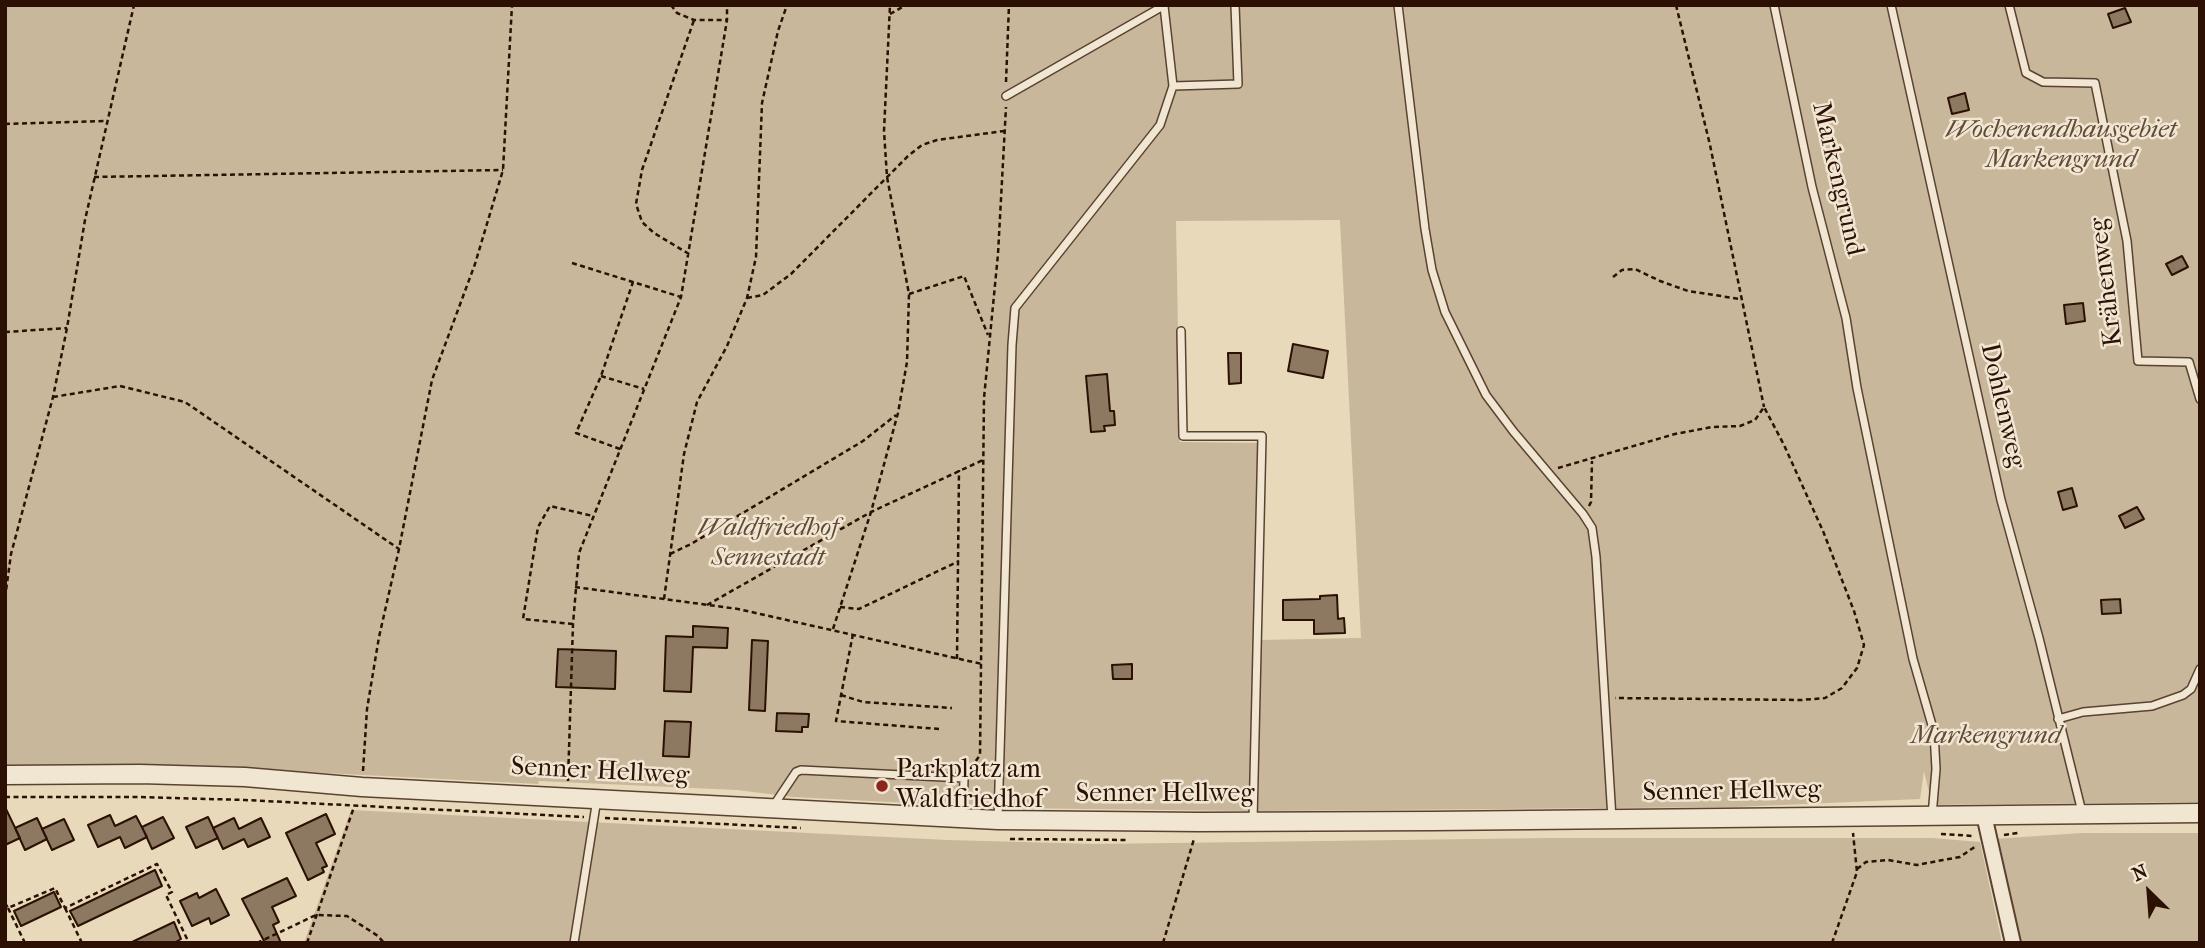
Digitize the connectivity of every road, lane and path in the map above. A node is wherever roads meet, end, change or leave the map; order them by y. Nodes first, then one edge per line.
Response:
1 (134, 5) edge
2 (512, 5) edge
3 (671, 5) edge
4 (727, 5) edge
5 (787, 5) edge
6 (890, 5) edge
7 (906, 5) edge
8 (1009, 5) edge
9 (1164, 5) edge
10 (1235, 5) edge
11 (1398, 5) edge
12 (1676, 5) edge
13 (1774, 5) edge
14 (1891, 5) edge
15 (2009, 5) edge
16 (890, 14) junction
17 (694, 20) junction
18 (727, 20) junction
19 (1173, 86) junction
20 (1006, 96) junction
21 (106, 121) junction
22 (5, 124) edge
23 (1005, 131) junction
24 (503, 170) junction
25 (94, 177) junction
26 (887, 177) junction
27 (690, 254) junction
28 (572, 263) dead end
29 (1613, 277) dead end
30 (633, 282) junction
31 (909, 294) junction
32 (681, 297) junction
33 (747, 298) junction
34 (1740, 299) junction
35 (67, 328) junction
36 (1181, 331) dead end
37 (5, 332) edge
38 (989, 339) junction
39 (601, 376) junction
40 (644, 389) junction
41 (52, 397) junction
42 (2200, 399) edge
43 (1764, 407) junction
44 (898, 413) junction
45 (620, 449) junction
46 (1592, 459) junction
47 (983, 460) junction
48 (959, 470) junction
49 (1547, 471) junction
50 (871, 512) junction
51 (1583, 514) junction
52 (593, 516) junction
53 (399, 549) junction
54 (670, 554) junction
55 (959, 561) junction
56 (575, 587) junction
57 (5, 598) edge
58 (664, 598) junction
59 (707, 605) junction
60 (840, 607) junction
61 (573, 624) junction
62 (833, 629) junction
63 (853, 634) junction
64 (957, 659) junction
65 (982, 664) junction
66 (2200, 669) edge
67 (841, 695) junction
68 (1605, 698) junction
69 (952, 708) dead end
70 (2058, 719) junction
71 (939, 729) dead end
72 (5, 775) edge
73 (964, 778) junction
74 (362, 787) junction
75 (5, 797) edge
76 (568, 797) junction
77 (597, 799) junction
78 (354, 806) junction
79 (773, 807) junction
80 (2200, 813) edge
81 (2083, 814) junction
82 (1984, 815) junction
83 (568, 816) junction
84 (1857, 816) junction
85 (1932, 816) junction
86 (594, 818) junction
87 (964, 818) junction
88 (1612, 819) junction
89 (998, 820) junction
90 (1253, 821) junction
91 (1199, 822) junction
92 (775, 828) dead end
93 (1989, 836) junction
94 (1857, 869) junction
95 (5, 903) edge
96 (8, 908) junction
97 (65, 908) junction
98 (316, 915) junction
99 (25, 943) edge
100 (82, 943) edge
101 (189, 943) edge
102 (257, 943) edge
103 (307, 943) edge
104 (384, 943) edge
105 (574, 943) edge
106 (1163, 943) edge
107 (1832, 943) edge
108 (2012, 943) edge

1 - 21 path
2 - 24 path
3 - 17 path
4 - 18 path
5 - 33 path
6 - 16 path
7 - 16 path
8 - 20 path
9 - 19 lane
9 - 20 lane
10 - 19 lane
11 - 49 lane
12 - 34 path
13 - 85 lane, Markengrund
14 - 70 lane, Dohlenweg
15 - 42 lane, Krähenweg
16 - 26 path
17 - 18 path
17 - 27 path
18 - 27 path
19 - 89 lane
20 - 23 path
21 - 22 path
21 - 25 path
23 - 26 path
23 - 38 path
24 - 25 path
24 - 53 path
25 - 35 path
26 - 31 path
26 - 33 path
27 - 32 path
28 - 30 path
29 - 34 path
30 - 32 path
30 - 39 path
31 - 38 path
31 - 44 path
32 - 40 path
33 - 54 path
34 - 43 path
35 - 37 path
35 - 41 path
36 - 90 lane
38 - 47 path
39 - 40 path
39 - 45 path
40 - 45 path
41 - 53 path
41 - 57 path
43 - 46 path
43 - 68 path
44 - 50 path
44 - 54 path
45 - 52 path
46 - 49 path
46 - 51 path
47 - 48 path
47 - 65 path
48 - 50 path
48 - 55 path
49 - 51 lane
50 - 59 path
50 - 60 path
51 - 68 lane
52 - 56 path
52 - 61 path
53 - 74 path
54 - 58 path
55 - 60 path
55 - 64 path
56 - 58 path
56 - 61 path
58 - 59 path
59 - 62 path
60 - 62 path
61 - 76 path
62 - 63 path
63 - 64 path
63 - 67 path
64 - 65 path
65 - 73 path
66 - 70 lane
67 - 69 path
67 - 71 path
68 - 88 lane
70 - 81 lane, Dohlenweg
72 - 74 street, Senner Hellweg
73 - 79 lane
73 - 87 lane
74 - 76 street, Senner Hellweg
75 - 78 path
76 - 77 street, Senner Hellweg
76 - 83 path
77 - 79 street, Senner Hellweg
77 - 86 lane
78 - 83 path
78 - 98 path
79 - 87 street, Senner Hellweg
80 - 81 street, Senner Hellweg
81 - 82 street, Senner Hellweg
82 - 85 street, Senner Hellweg
82 - 93 street
83 - 86 path
84 - 85 street, Senner Hellweg
84 - 88 street, Senner Hellweg
84 - 94 path
86 - 92 path
86 - 105 lane
87 - 89 street, Senner Hellweg
88 - 90 street, Senner Hellweg
89 - 91 street, Senner Hellweg
90 - 91 street, Senner Hellweg
91 - 106 path
93 - 94 path
93 - 108 street
94 - 107 path
95 - 96 path
96 - 97 path
96 - 99 path
97 - 100 path
97 - 101 path
98 - 102 path
98 - 103 path
98 - 104 path

